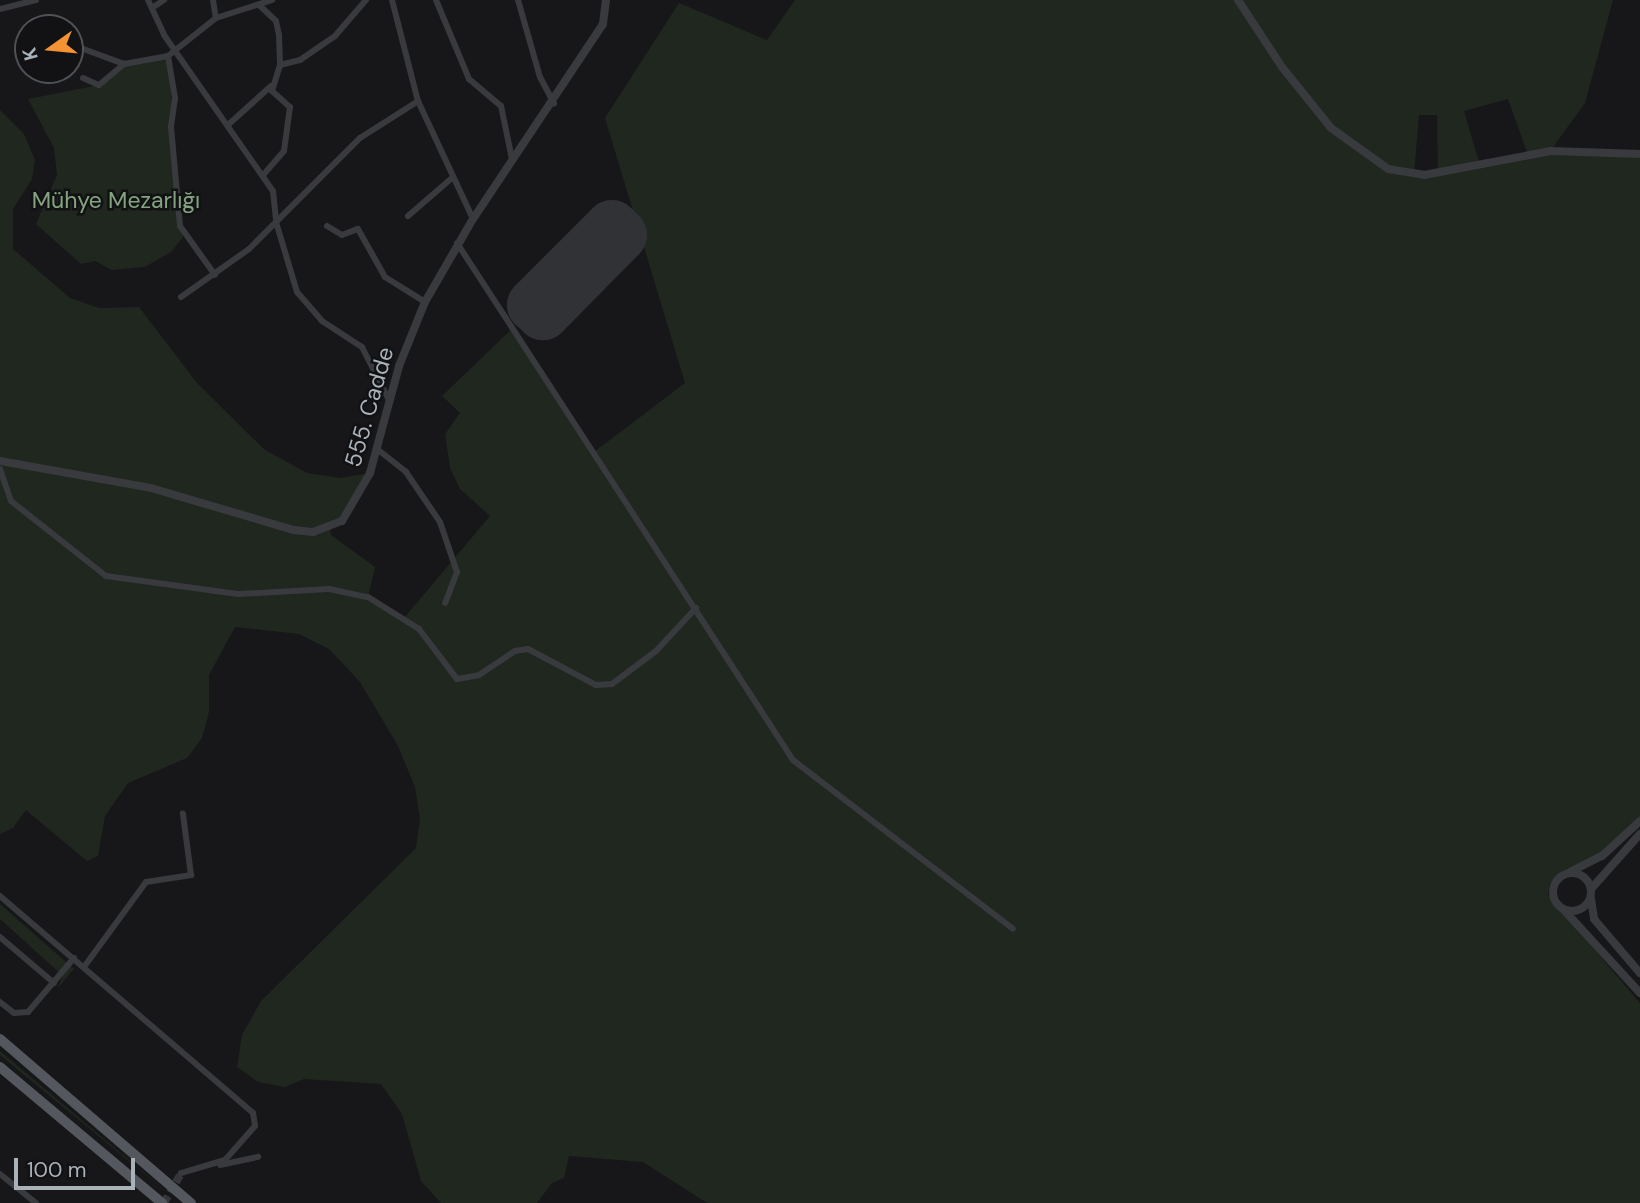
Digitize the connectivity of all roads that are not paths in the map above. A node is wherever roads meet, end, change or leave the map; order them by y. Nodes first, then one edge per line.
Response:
1 (36, 0) edge
2 (148, 0) edge
3 (164, 0) edge
4 (214, 0) edge
5 (272, 0) edge
6 (366, 0) edge
7 (392, 0) edge
8 (436, 0) edge
9 (518, 0) edge
10 (606, 0) edge
11 (1238, 0) edge
12 (259, 5) junction
13 (155, 6) junction
14 (0, 9) edge
15 (216, 18) junction
16 (84, 49) edge
17 (174, 50) junction
18 (168, 56) junction
19 (124, 64) junction
20 (280, 65) junction
21 (84, 78) edge
22 (271, 86) junction
23 (418, 101) junction
24 (554, 103) junction
25 (229, 124) junction
26 (1640, 154) edge
27 (513, 161) junction
28 (263, 175) junction
29 (452, 178) junction
30 (408, 216) dead end
31 (473, 219) junction
32 (276, 222) junction
33 (327, 226) dead end
34 (457, 243) junction
35 (215, 275) junction
36 (181, 298) dead end
37 (425, 302) junction
38 (389, 400) junction
39 (377, 449) junction
40 (0, 461) edge
41 (0, 468) edge
42 (445, 603) dead end
43 (696, 608) junction
44 (183, 814) dead end
45 (1640, 821) edge
46 (1640, 834) edge
47 (1568, 873) junction
48 (1591, 893) junction
49 (0, 895) edge
50 (1561, 907) junction
51 (1013, 929) dead end
52 (0, 937) edge
53 (74, 958) junction
54 (84, 967) junction
55 (1640, 973) edge
56 (54, 983) junction
57 (1640, 993) edge
58 (0, 1002) edge
59 (0, 1039) edge
60 (0, 1067) edge
61 (258, 1157) dead end
62 (218, 1165) junction
63 (181, 1173) dead end
64 (0, 1174) edge
65 (36, 1203) edge
66 (162, 1203) edge
67 (191, 1203) edge

1 - 14 street
2 - 13 street
3 - 13 street
4 - 15 street
5 - 12 street
6 - 20 street
7 - 23 street
8 - 27 street
9 - 24 street
10 - 24 street, 555. Cadde
11 - 26 street
12 - 15 street
12 - 20 street
13 - 17 street
15 - 17 street
16 - 19 street
17 - 18 street
17 - 25 street
18 - 19 street
18 - 35 street
19 - 21 street
20 - 22 street
22 - 25 street
22 - 28 street
23 - 29 street
23 - 32 street
24 - 27 street, 555. Cadde
25 - 28 street
27 - 31 street, 555. Cadde
28 - 32 street
29 - 30 street
29 - 31 street
31 - 34 street, 555. Cadde
32 - 35 street
32 - 38 street
33 - 37 street
34 - 37 street, 555. Cadde
34 - 43 street
35 - 36 street
37 - 38 street, 555. Cadde
38 - 39 street, 555. Cadde
39 - 40 street, 555. Cadde
39 - 42 street
41 - 43 street
43 - 51 street
44 - 54 street
45 - 47 street
46 - 48 street
47 - 48 street
47 - 50 street
48 - 50 street
48 - 55 street
49 - 53 street
50 - 57 street
52 - 56 street
53 - 54 street
53 - 56 street
54 - 62 street
56 - 58 street
59 - 67 main road
60 - 66 main road
61 - 62 street
62 - 63 street
64 - 65 street

